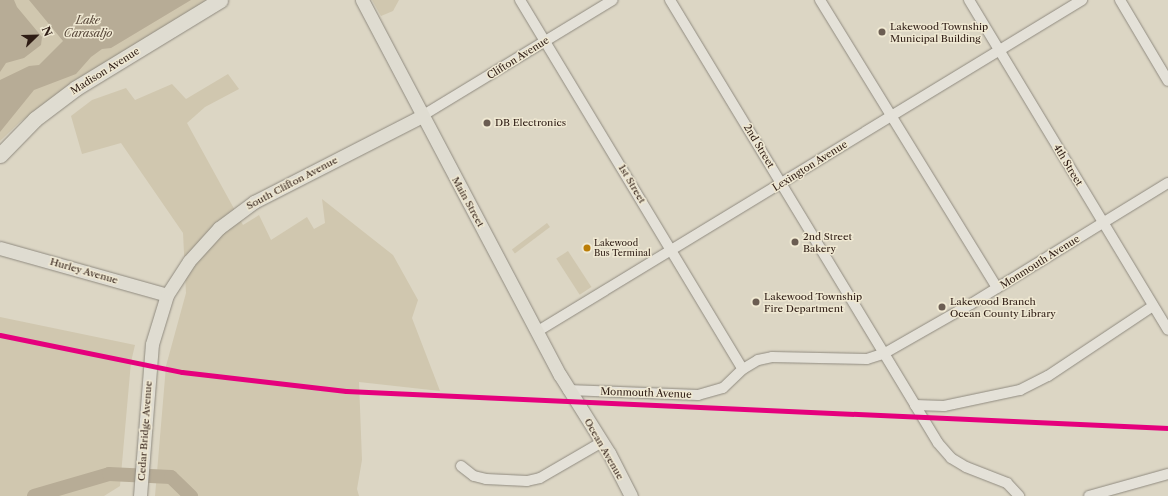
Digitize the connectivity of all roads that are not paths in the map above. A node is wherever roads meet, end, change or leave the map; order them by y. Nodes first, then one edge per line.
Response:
1 (220, 0) edge
2 (362, 0) edge
3 (520, 0) edge
4 (613, 0) edge
5 (670, 0) edge
6 (820, 0) edge
7 (969, 0) edge
8 (1082, 0) edge
9 (1120, 0) edge
10 (545, 42) junction
11 (999, 50) junction
12 (1168, 81) edge
13 (422, 116) junction
14 (890, 116) junction
15 (0, 155) edge
16 (782, 183) junction
17 (1168, 183) edge
18 (1102, 223) junction
19 (0, 248) edge
20 (672, 250) junction
21 (997, 288) junction
22 (168, 295) junction
23 (1153, 306) junction
24 (1168, 330) edge
25 (538, 331) junction
26 (885, 353) junction
27 (150, 366) joint
28 (743, 369) junction
29 (568, 390) junction
30 (576, 402) joint
31 (915, 405) junction
32 (602, 442) junction
33 (460, 466) dead end
34 (1168, 474) edge
35 (140, 494) edge
36 (631, 496) edge
37 (1019, 496) edge
38 (1089, 496) edge

1 - 15 highway, Madison Avenue
2 - 13 main road, Main Street
3 - 10 street, 1st Street
4 - 10 street, Clifton Avenue
5 - 16 street, 2nd Street
6 - 14 street
7 - 11 street, 4th Street
8 - 11 street, Lexington Avenue
9 - 12 street
10 - 13 street, Clifton Avenue
10 - 20 street, 1st Street
11 - 14 street, Lexington Avenue
11 - 18 street, 4th Street
13 - 22 main road, South Clifton Avenue
13 - 25 main road, Main Street
14 - 16 street, Lexington Avenue
14 - 21 street
16 - 20 street, Lexington Avenue
16 - 26 street, 2nd Street
17 - 18 street, Monmouth Avenue
18 - 21 street, Monmouth Avenue
18 - 23 street, 4th Street
19 - 22 main road, Hurley Avenue
20 - 25 street, Lexington Avenue
20 - 28 street, 1st Street
21 - 26 street, Monmouth Avenue
22 - 27 main road, South Clifton Avenue
23 - 24 street, 4th Street
23 - 31 street
25 - 29 main road, Main Street
26 - 28 street, Monmouth Avenue
26 - 31 street, 2nd Street
27 - 35 main road, Cedar Bridge Avenue
28 - 29 street, Monmouth Avenue
29 - 30 main road, Main Street
30 - 32 main road, Ocean Avenue
31 - 37 street
32 - 33 street
32 - 36 main road, Ocean Avenue
34 - 38 street

